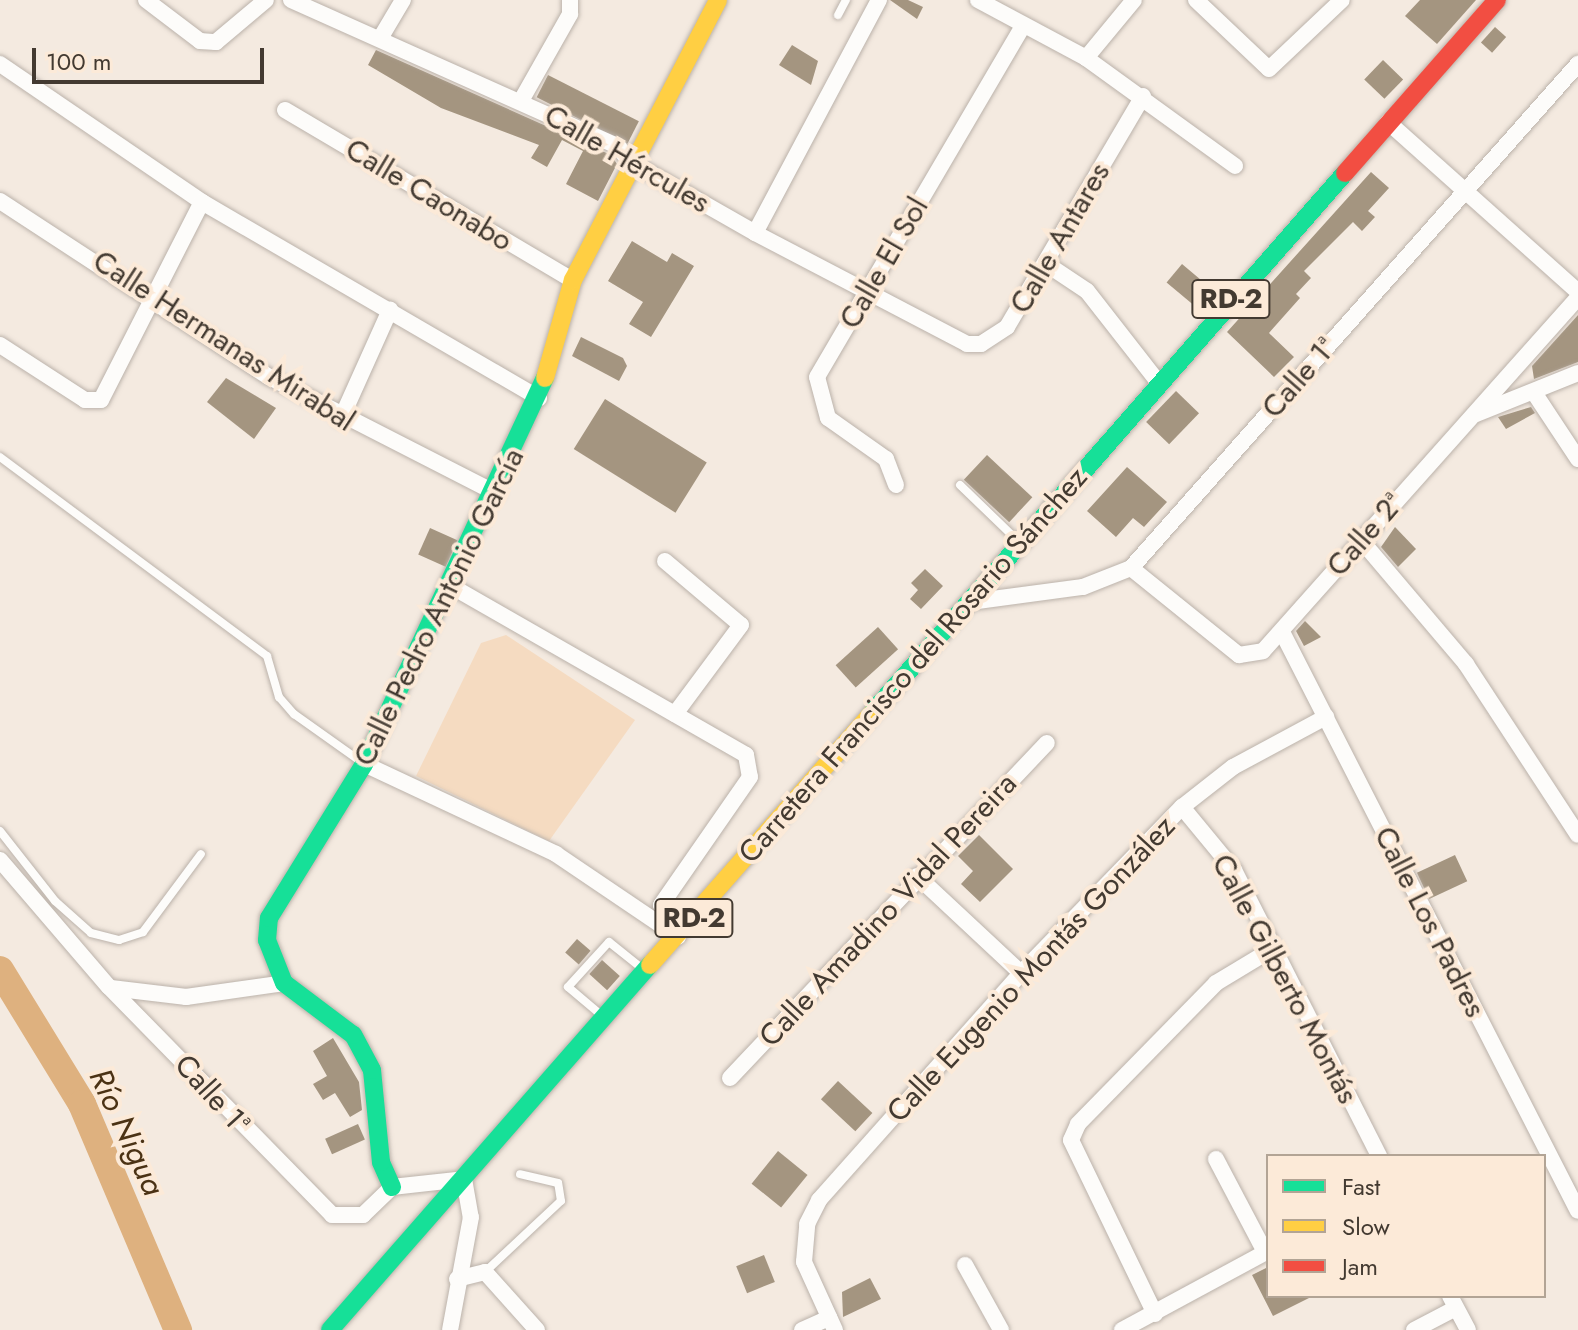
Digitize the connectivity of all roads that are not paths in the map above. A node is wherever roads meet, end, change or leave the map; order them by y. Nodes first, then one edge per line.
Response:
1 (146, 0) edge
2 (266, 0) edge
3 (291, 0) edge
4 (403, 0) edge
5 (570, 0) edge
6 (718, 0) edge
7 (846, 0) edge
8 (879, 0) edge
9 (978, 0) edge
10 (1134, 0) edge
11 (1196, 0) edge
12 (1497, 0) edge
13 (1339, 1) edge
14 (838, 15) dead end
15 (1023, 26) junction
16 (381, 37) junction
17 (1086, 58) junction
18 (0, 64) edge
19 (1578, 64) edge
20 (1143, 96) junction
21 (522, 99) junction
22 (285, 110) dead end
23 (1388, 122) junction
24 (629, 161) junction
25 (1235, 166) dead end
26 (1464, 192) junction
27 (202, 202) junction
28 (0, 203) edge
29 (755, 233) junction
30 (1045, 263) junction
31 (573, 280) junction
32 (1578, 292) edge
33 (867, 293) junction
34 (1578, 298) edge
35 (158, 300) junction
36 (390, 310) junction
37 (952, 337) joint
38 (0, 345) edge
39 (1578, 373) edge
40 (1158, 382) junction
41 (1535, 394) junction
42 (539, 398) junction
43 (1473, 415) junction
44 (341, 419) junction
45 (0, 457) edge
46 (1578, 459) edge
47 (896, 485) dead end
48 (960, 485) dead end
49 (496, 493) junction
50 (1360, 539) junction
51 (1020, 543) junction
52 (665, 561) dead end
53 (1131, 568) junction
54 (451, 586) junction
55 (970, 602) junction
56 (1282, 632) junction
57 (675, 714) junction
58 (1326, 717) junction
59 (1047, 743) dead end
60 (364, 764) junction
61 (1182, 807) junction
62 (0, 831) edge
63 (1578, 835) edge
64 (201, 854) dead end
65 (0, 860) edge
66 (917, 876) junction
67 (678, 937) junction
68 (1274, 948) junction
69 (647, 973) junction
70 (1021, 973) junction
71 (284, 983) junction
72 (109, 987) junction
73 (606, 1020) junction
74 (730, 1078) dead end
75 (1378, 1154) edge
76 (1216, 1159) dead end
77 (520, 1174) dead end
78 (464, 1179) junction
79 (392, 1187) junction
80 (1578, 1211) edge
81 (1266, 1251) edge
82 (965, 1265) dead end
83 (485, 1272) junction
84 (457, 1279) junction
85 (1453, 1302) edge
86 (1155, 1314) junction
87 (832, 1324) edge
88 (330, 1330) edge
89 (450, 1330) edge
90 (537, 1330) edge
91 (802, 1330) edge
92 (1001, 1330) edge
93 (1122, 1330) edge
94 (1414, 1330) edge
95 (1468, 1330) edge

1 - 2 street
3 - 16 street, Calle Hércules
4 - 16 street
5 - 21 street
6 - 24 main road, Calle Pedro Antonio García
7 - 14 lane
8 - 29 street
9 - 15 street
10 - 17 street
11 - 13 street
12 - 23 main road, Carretera Francisco del Rosario Sánchez / RD-2
15 - 17 street
15 - 33 street, Calle El Sol
16 - 21 street, Calle Hércules
17 - 20 street
18 - 27 street
19 - 26 street, Calle 1ª
20 - 25 street
20 - 30 street, Calle Antares
21 - 24 street, Calle Hércules
22 - 31 street, Calle Caonabo
23 - 26 street
23 - 40 main road, Carretera Francisco del Rosario Sánchez / RD-2
24 - 29 street, Calle Hércules
24 - 31 main road, Calle Pedro Antonio García
26 - 32 street
26 - 53 street, Calle 1ª
27 - 35 street
27 - 36 street
28 - 35 street, Calle Hermanas Mirabal
29 - 33 street, Calle Hércules
30 - 37 street, Calle Antares
30 - 40 street
31 - 42 main road, Calle Pedro Antonio García
33 - 37 street, Calle Hércules
33 - 47 street, Calle El Sol
34 - 43 street, Calle 2ª
35 - 38 street
35 - 44 street, Calle Hermanas Mirabal
36 - 42 street
36 - 44 street
39 - 41 street
40 - 51 main road, Carretera Francisco del Rosario Sánchez / RD-2
41 - 43 street
41 - 46 street
42 - 49 main road, Calle Pedro Antonio García
43 - 50 street, Calle 2ª
44 - 49 street, Calle Hermanas Mirabal
45 - 60 lane
48 - 51 lane
49 - 54 main road, Calle Pedro Antonio García
50 - 56 street, Calle 2ª
50 - 63 street
51 - 55 main road, Carretera Francisco del Rosario Sánchez / RD-2
52 - 57 street
53 - 55 street, Calle 1ª
53 - 56 street, Calle 2ª
54 - 57 street
54 - 60 main road, Calle Pedro Antonio García
55 - 67 main road, Carretera Francisco del Rosario Sánchez / RD-2
56 - 58 street, Calle Los Padres
57 - 67 street
58 - 61 street, Calle Eugenio Montás González
58 - 80 street, Calle Los Padres
59 - 66 street, Calle Amadino Vidal Pereira
60 - 67 street
60 - 71 main road, Calle Pedro Antonio García
61 - 68 street, Calle Gilberto Montás
61 - 70 street, Calle Eugenio Montás González
62 - 64 lane
65 - 72 street, Calle 1ª
66 - 70 street
66 - 74 street, Calle Amadino Vidal Pereira
67 - 69 main road, Carretera Francisco del Rosario Sánchez / RD-2
68 - 75 street, Calle Gilberto Montás
68 - 86 street
69 - 73 main road, Carretera Francisco del Rosario Sánchez / RD-2
69 - 73 lane
70 - 87 street, Calle Eugenio Montás González
71 - 72 street
71 - 79 main road
72 - 79 street, Calle 1ª
73 - 78 main road, Carretera Francisco del Rosario Sánchez / RD-2
76 - 81 street
77 - 83 lane
78 - 79 street
78 - 84 street
78 - 88 main road, Carretera Francisco del Rosario Sánchez / RD-2
81 - 86 street
82 - 92 street
83 - 84 street
83 - 90 street
84 - 89 street
85 - 94 street
85 - 95 street
86 - 93 street
87 - 91 street

